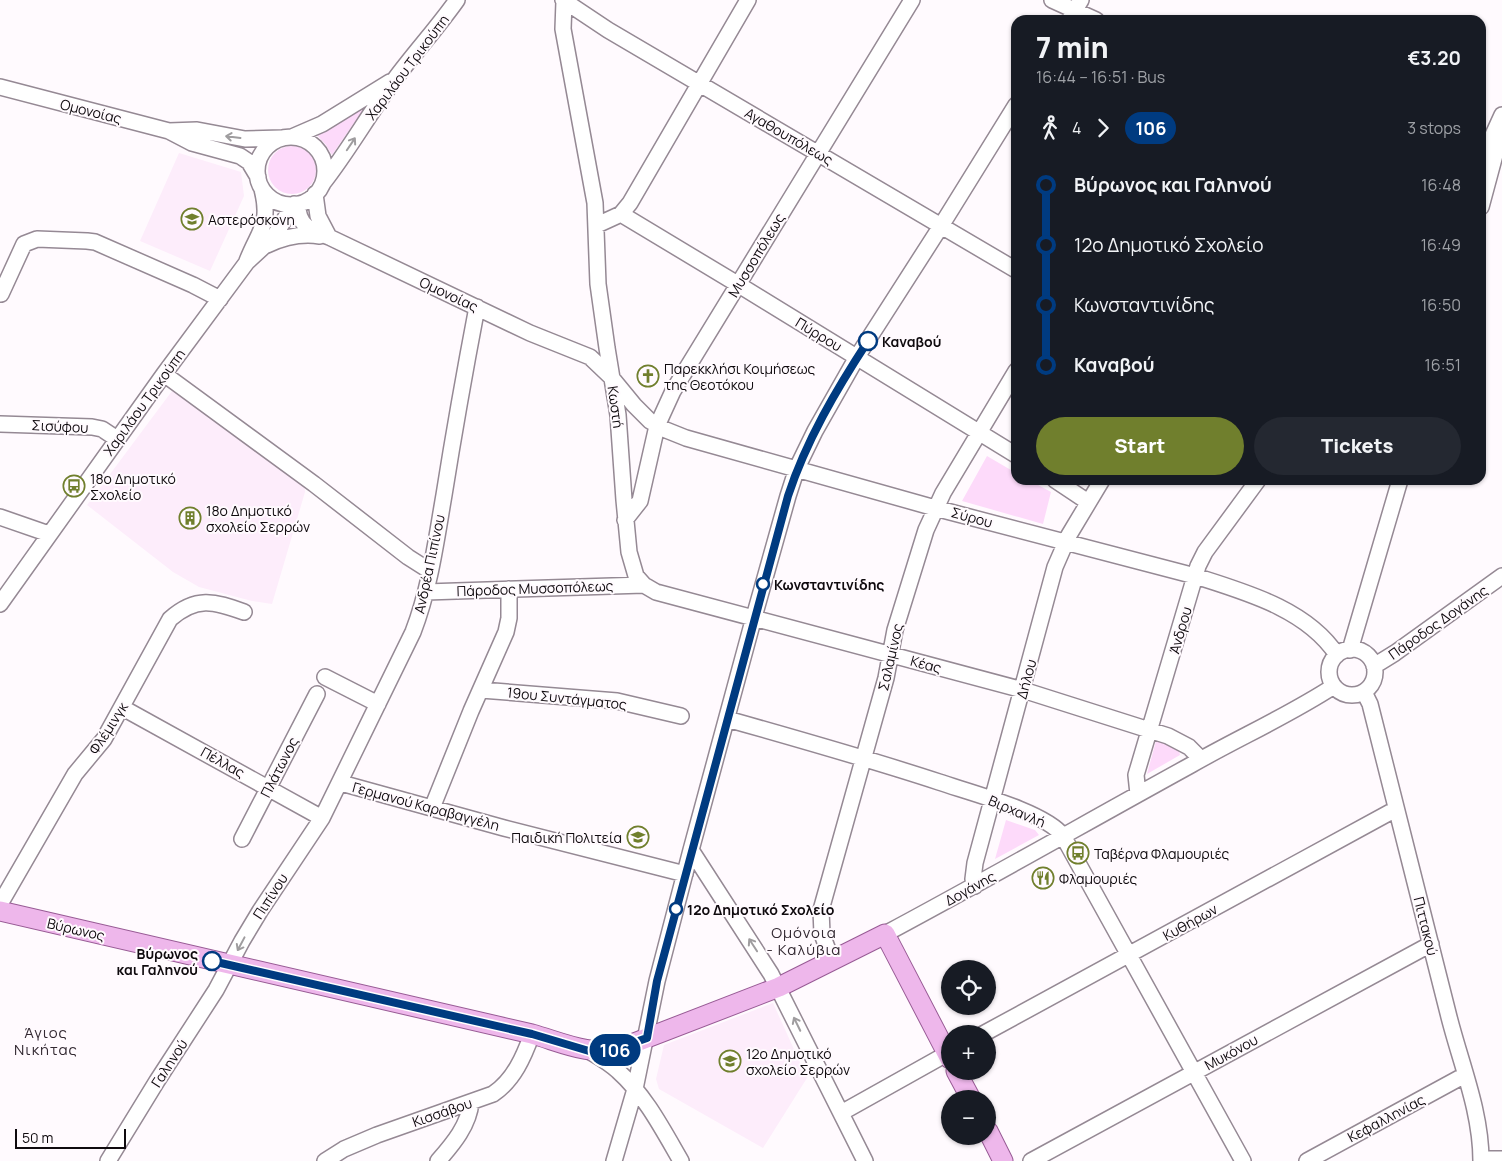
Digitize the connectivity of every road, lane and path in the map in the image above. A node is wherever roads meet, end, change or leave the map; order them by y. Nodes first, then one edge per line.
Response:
1 (457, 0) edge
2 (748, 0) edge
3 (912, 0) edge
4 (1052, 0) edge
5 (563, 1) edge
6 (1075, 10) edge
7 (395, 79) junction
8 (699, 83) junction
9 (0, 87) edge
10 (1011, 113) edge
11 (1502, 115) edge
12 (1502, 129) edge
13 (169, 131) junction
14 (287, 138) junction
15 (1486, 150) edge
16 (818, 153) junction
17 (259, 182) junction
18 (1486, 186) edge
19 (319, 189) junction
20 (296, 204) junction
21 (620, 214) junction
22 (597, 225) junction
23 (941, 226) junction
24 (329, 236) junction
25 (266, 246) junction
26 (247, 262) junction
27 (1011, 267) edge
28 (739, 285) junction
29 (0, 297) edge
30 (220, 299) junction
31 (477, 308) junction
32 (857, 357) junction
33 (164, 374) junction
34 (611, 376) junction
35 (1011, 379) edge
36 (0, 424) edge
37 (657, 426) junction
38 (980, 432) junction
39 (117, 439) junction
40 (1011, 453) edge
41 (797, 468) junction
42 (1062, 485) edge
43 (1099, 485) edge
44 (1254, 485) edge
45 (1398, 485) edge
46 (1088, 502) junction
47 (935, 508) junction
48 (0, 517) edge
49 (625, 520) junction
50 (49, 534) junction
51 (1065, 542) junction
52 (430, 570) junction
53 (1195, 576) junction
54 (1502, 576) edge
55 (644, 585) junction
56 (509, 589) junction
57 (426, 592) junction
58 (2, 598) edge
59 (244, 612) dead end
60 (754, 618) junction
61 (1343, 652) junction
62 (890, 655) junction
63 (1374, 666) junction
64 (325, 678) dead end
65 (1334, 686) junction
66 (481, 690) junction
67 (1023, 690) junction
68 (1364, 692) junction
69 (317, 694) dead end
70 (378, 704) junction
71 (122, 708) junction
72 (681, 716) dead end
73 (727, 719) junction
74 (1150, 730) junction
75 (864, 758) junction
76 (1201, 759) junction
77 (341, 783) junction
78 (269, 788) junction
79 (1138, 794) junction
80 (993, 800) junction
81 (432, 808) junction
82 (1396, 809) junction
83 (319, 824) junction
84 (1063, 836) junction
85 (242, 839) dead end
86 (692, 850) junction
87 (685, 874) junction
88 (975, 886) junction
89 (0, 904) edge
90 (0, 911) edge
91 (885, 934) junction
92 (1431, 944) junction
93 (1129, 955) junction
94 (832, 961) junction
95 (230, 965) junction
96 (779, 987) junction
97 (996, 1027) edge
98 (532, 1034) junction
99 (647, 1038) junction
100 (941, 1040) edge
101 (589, 1051) junction
102 (941, 1059) edge
103 (1195, 1072) junction
104 (1465, 1075) junction
105 (635, 1089) junction
106 (471, 1102) junction
107 (841, 1113) junction
108 (995, 1145) edge
109 (1502, 1159) edge
110 (1481, 1160) edge
111 (108, 1161) edge
112 (325, 1161) edge
113 (438, 1161) edge
114 (614, 1161) edge
115 (681, 1161) edge
116 (866, 1161) edge
117 (1003, 1161) edge
118 (1031, 1161) edge
119 (1243, 1161) edge
120 (1307, 1161) edge

1 - 7 street, Χαριλάου Τρικούπη
2 - 8 street
3 - 16 street, Μυσσοπόλεως
4 - 6 street
5 - 8 street, Αγαθουπόλεως
5 - 22 street, Κωστή
7 - 14 street
19 -> 7 street, Χαριλάου Τρικούπη
8 - 16 street, Αγαθουπόλεως
8 - 21 street
9 - 13 street, Ομονοίας
10 - 23 street
11 - 15 street
12 - 18 street
14 -> 13 street
13 - 17 street, Ομονοίας
14 - 17 street
14 - 19 street
16 - 23 street, Αγαθουπόλεως
16 - 28 street, Μυσσοπόλεως
17 - 20 street
17 - 26 street
19 - 20 street
19 - 24 street
20 - 24 street, Ομονοίας
20 - 25 street, Χαριλάου Τρικούπη
21 - 22 street
21 - 28 street, Πύρρου
22 - 34 street, Κωστή
23 - 27 street, Αγαθουπόλεως
23 - 32 street
24 - 25 street
24 - 31 street, Ομονοίας
25 - 26 street, Χαριλάου Τρικούπη
26 - 30 street, Χαριλάου Τρικούπη
28 - 32 street, Πύρρου
28 - 37 street, Μυσσοπόλεως
29 - 30 street
30 - 33 street, Χαριλάου Τρικούπη
31 - 34 street, Ομονοίας
31 - 52 street, Ανδρέα Πιπίνου
32 - 38 street, Πύρρου
32 - 41 street
33 - 39 street, Χαριλάου Τρικούπη
33 - 52 street
34 - 37 street, Σύρου
34 - 49 street, Κωστή
35 - 38 street, Σαλαμίνος
36 - 39 street, Σισύφου
37 - 41 street, Σύρου
37 - 49 street, Μυσσοπόλεως
38 - 40 street, Πύρρου
38 - 47 street, Σαλαμίνος
39 - 50 street, Χαριλάου Τρικούπη
41 - 47 street, Σύρου
41 - 60 street
42 - 46 street
43 - 46 street, Δήλου
44 - 53 street, Άνδρου
45 - 61 street
46 - 51 street, Δήλου
47 - 51 street, Σύρου
47 - 62 street, Σαλαμίνος
48 - 50 street
49 - 55 street, Κωστή
50 - 58 street, Χαριλάου Τρικούπη
51 - 53 street, Σύρου
51 - 67 street, Δήλου
52 - 57 street, Ανδρέα Πιπίνου
53 - 61 street, Σύρου
53 - 74 street, Άνδρου
54 - 63 street, Πάροδος Δογάνης
55 - 56 street, Πάροδος Μυσσοπόλεως
55 - 60 street, Κέας
56 - 57 street, Πάροδος Μυσσοπόλεως
56 - 66 street
57 - 70 street, Ανδρέα Πιπίνου
59 - 71 street, Φλέμινγκ
60 - 62 street, Κέας
60 - 73 street
61 - 63 street
61 - 65 street
62 - 67 street, Κέας
62 - 75 street, Σαλαμίνος
63 - 68 street
64 - 70 street
65 - 68 street
65 - 76 street, Δογάνης
66 - 72 street, 19ου Συντάγματος
66 - 81 street
67 - 74 street, Κέας
67 - 80 street, Δήλου
68 - 82 street, Πιττακού
69 - 78 street, Πλάτωνος
70 - 77 street, Ανδρέα Πιπίνου
71 - 78 street, Πέλλας
71 - 89 street, Φλέμινγκ
73 - 75 street, Βιρχανλή
73 - 86 street
74 - 76 street, Κέας
74 - 79 street, Άνδρου
75 - 80 street, Βιρχανλή
75 - 94 street, Σαλαμίνος
76 - 79 street, Δογάνης
77 - 81 street, Γερμανού Καραβαγγέλη
77 - 83 street, Ανδρέα Πιπίνου
78 - 83 street, Πέλλας
78 - 85 street, Πλάτωνος
79 - 84 street, Δογάνης
80 - 84 street, Βιρχανλή
80 - 88 street, Δήλου
81 - 87 street, Γερμανού Καραβαγγέλη
82 - 92 street, Πιττακού
82 - 93 street, Κυθήρων
83 -> 95 street, Πιπίνου
84 - 88 street, Δογάνης
84 - 93 street, Βιρχανλή
86 - 87 street
96 -> 86 street
87 - 99 street
88 - 91 street, Δογάνης
90 - 95 main road, Βύρωνος
91 - 94 main road, Δογάνης
91 - 100 main road
92 - 103 street, Μυκόνου
92 - 104 street, Πιττακού
93 - 97 street, Κυθήρων
93 - 103 street, Βιρχανλή
94 - 96 main road, Δογάνης
95 - 98 main road, Βύρωνος
95 - 111 street, Γαληνού
96 - 99 main road, Δογάνης
107 -> 96 street
98 - 101 main road, Βύρωνος
98 - 106 street, Κισσάβου
99 - 101 main road, Δογάνης
99 - 105 street
101 - 105 street
102 - 107 street
103 - 118 street, Μυκόνου
103 - 119 street, Βιρχανλή
104 - 110 street, Πιττακού
104 - 120 street, Κεφαλληνίας
105 - 114 street
105 - 115 street
106 - 112 street, Κισσάβου
106 - 113 street
107 - 116 street
108 - 117 main road
109 - 110 street

